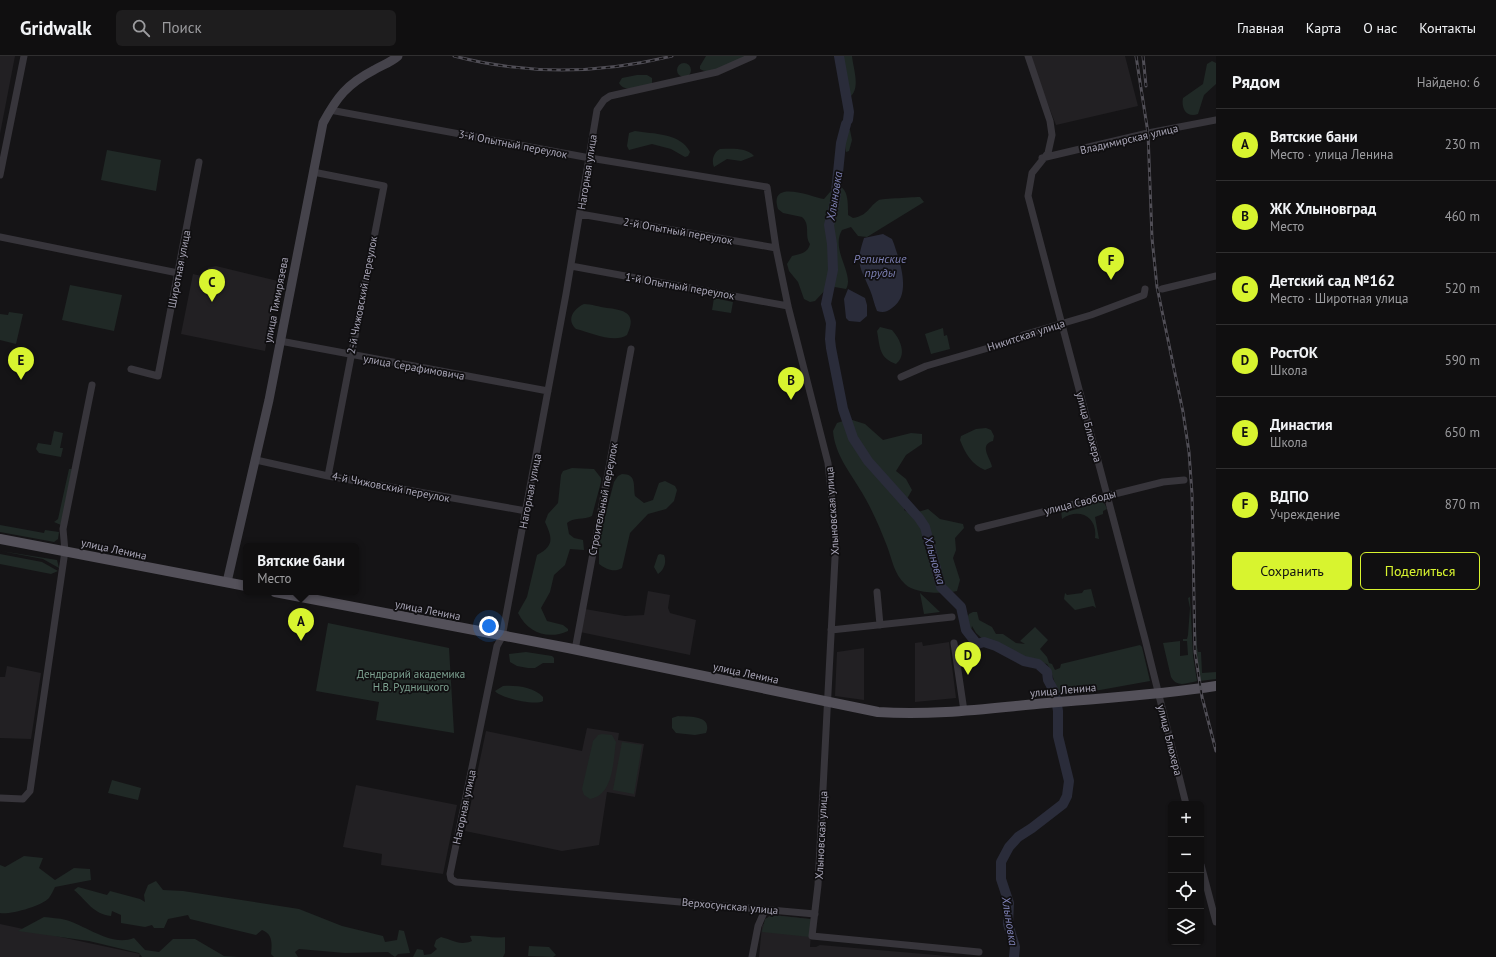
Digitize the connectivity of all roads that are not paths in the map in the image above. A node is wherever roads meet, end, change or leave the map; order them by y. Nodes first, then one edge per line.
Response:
1 (24, 56) edge
2 (398, 56) edge
3 (753, 56) edge
4 (1028, 56) edge
5 (330, 110) junction
6 (1216, 120) edge
7 (590, 158) junction
8 (1042, 158) junction
9 (199, 162) dead end
10 (313, 172) junction
11 (0, 175) edge
12 (767, 187) joint
13 (580, 214) junction
14 (0, 237) edge
15 (776, 248) junction
16 (571, 266) junction
17 (178, 273) junction
18 (1216, 276) edge
19 (1145, 289) dead end
20 (1162, 289) dead end
21 (788, 306) junction
22 (1062, 323) junction
23 (280, 341) junction
24 (631, 349) dead end
25 (350, 356) junction
26 (130, 369) dead end
27 (901, 377) dead end
28 (92, 385) dead end
29 (548, 391) junction
30 (256, 460) junction
31 (328, 476) junction
32 (1184, 480) dead end
33 (1107, 495) junction
34 (526, 511) junction
35 (978, 528) dead end
36 (0, 539) edge
37 (65, 550) junction
38 (227, 582) junction
39 (243, 585) edge
40 (877, 592) dead end
41 (290, 595) edge
42 (952, 617) dead end
43 (880, 625) junction
44 (831, 630) junction
45 (502, 636) junction
46 (954, 643) dead end
47 (575, 650) junction
48 (1216, 686) edge
49 (1158, 693) junction
50 (828, 702) junction
51 (964, 711) junction
52 (0, 798) edge
53 (1185, 801) edge
54 (1203, 873) edge
55 (456, 882) joint
56 (765, 910) junction
57 (815, 914) junction
58 (1216, 922) edge
59 (979, 952) dead end
60 (752, 957) edge

1 - 11 street
2 - 5 main road, улица Тимирязева
3 - 7 street, Нагорная улица
4 - 8 street, улица Блюхера
5 - 7 street, 3-й Опытный переулок
5 - 10 main road, улица Тимирязева
6 - 8 street, Владимирская улица
7 - 12 street, 3-й Опытный переулок
7 - 13 street, Нагорная улица
8 - 22 street, улица Блюхера
9 - 17 street, Широтная улица
10 - 23 main road, улица Тимирязева
10 - 25 street, 2-й Чижовский переулок
12 - 15 street, Хлыновская улица
13 - 15 street, 2-й Опытный переулок
13 - 16 street, Нагорная улица
14 - 17 street
15 - 21 street, Хлыновская улица
16 - 21 street, 1-й Опытный переулок
16 - 29 street, Нагорная улица
17 - 26 street, Широтная улица
18 - 20 street
19 - 22 street, Никитская улица
21 - 44 street, Хлыновская улица
22 - 27 street, Никитская улица
22 - 33 street, улица Блюхера
23 - 25 street, улица Серафимовича
23 - 30 main road, улица Тимирязева
24 - 47 street, Строительный переулок
25 - 29 street, улица Серафимовича
25 - 31 street, 2-й Чижовский переулок
28 - 37 street
29 - 34 street, Нагорная улица
30 - 31 street, 4-й Чижовский переулок
30 - 38 main road, улица Тимирязева
31 - 34 street, 4-й Чижовский переулок
32 - 33 street, улица Свободы
33 - 35 street, улица Свободы
33 - 49 street, улица Блюхера
34 - 45 street, Нагорная улица
36 - 37 main road, улица Ленина
37 - 38 main road, улица Ленина
37 - 52 street
38 - 39 main road, улица Ленина
40 - 43 street
41 - 45 main road, улица Ленина
42 - 43 street
43 - 44 street
44 - 50 street, Хлыновская улица
45 - 47 main road, улица Ленина
45 - 55 street, Нагорная улица
46 - 51 street
47 - 50 main road, улица Ленина
48 - 49 main road, улица Ленина
49 - 51 main road, улица Ленина
49 - 53 street, улица Блюхера
50 - 51 main road, улица Ленина
50 - 57 street, Хлыновская улица
54 - 58 street
55 - 56 street, Верхосунская улица
56 - 57 street, Верхосунская улица
56 - 60 street
57 - 59 street

